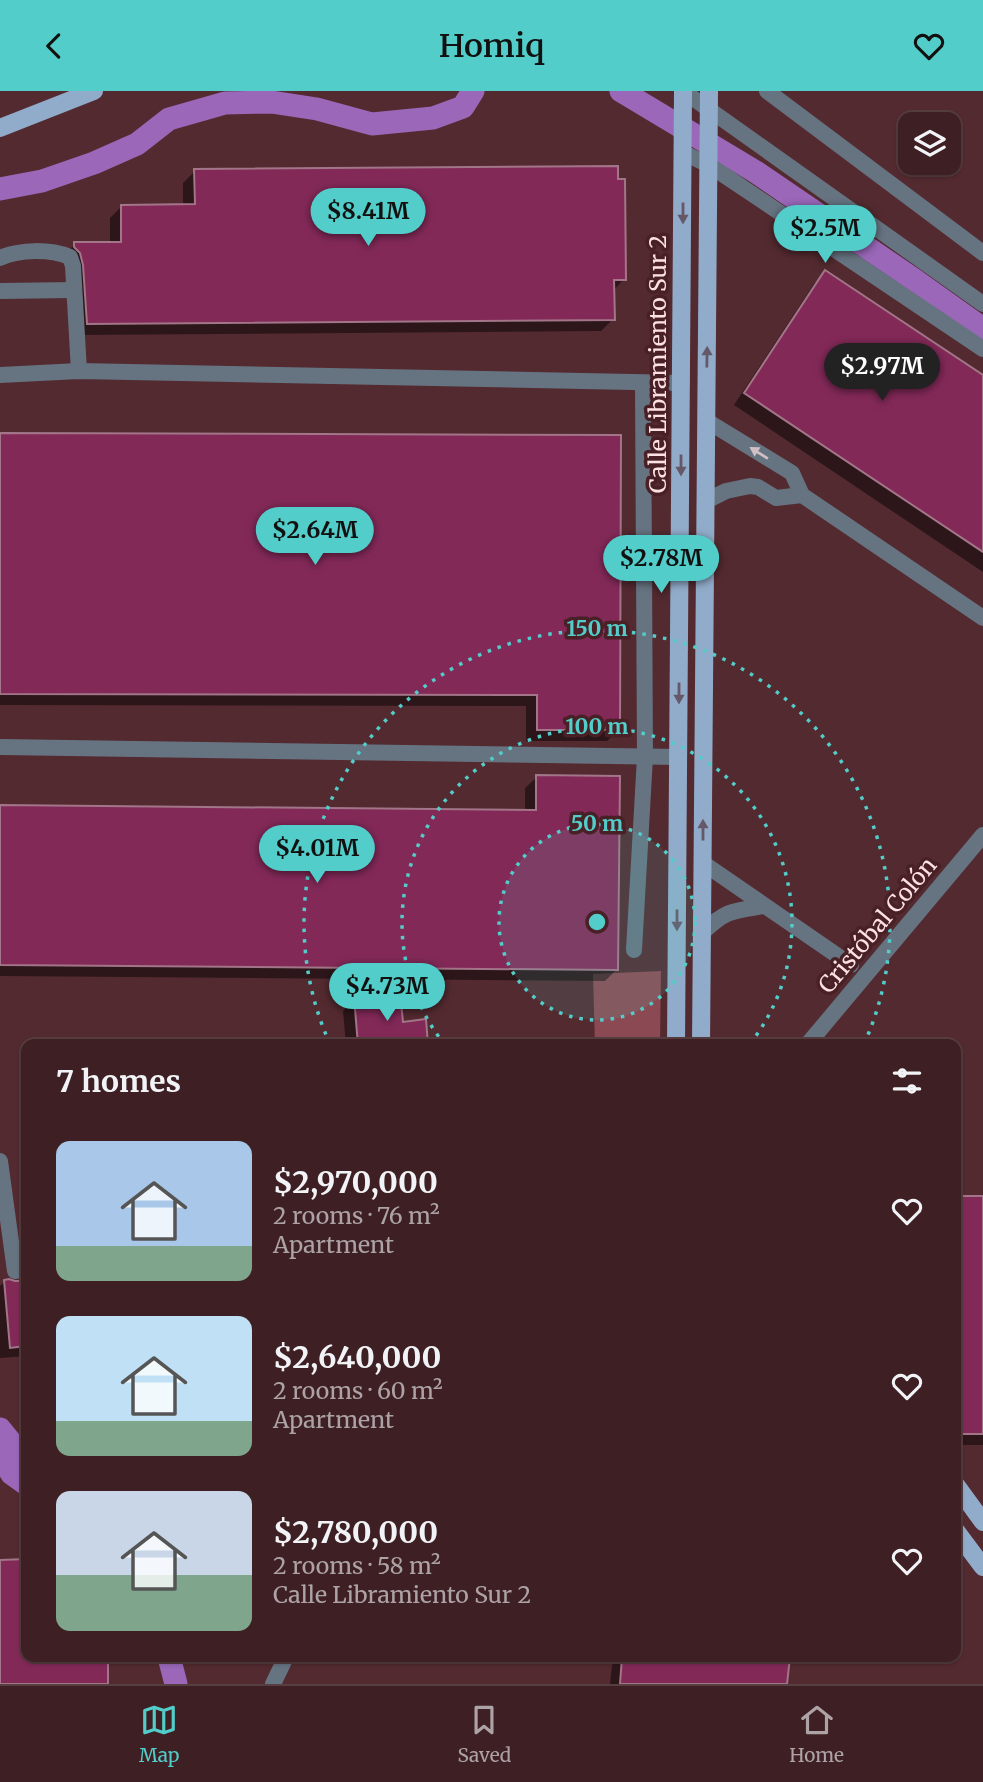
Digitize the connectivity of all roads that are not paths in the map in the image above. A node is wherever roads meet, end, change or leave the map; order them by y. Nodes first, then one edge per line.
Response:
1 (709, 91) edge
2 (767, 91) edge
3 (90, 92) edge
4 (683, 97) edge
5 (709, 114) junction
6 (0, 128) edge
7 (684, 149) junction
8 (709, 160) junction
9 (983, 253) edge
10 (0, 258) edge
11 (0, 291) edge
12 (74, 291) junction
13 (983, 303) edge
14 (983, 349) edge
15 (79, 371) junction
16 (0, 375) edge
17 (643, 383) junction
18 (682, 383) junction
19 (707, 383) junction
20 (681, 420) junction
21 (707, 421) junction
22 (802, 495) junction
23 (706, 501) junction
24 (983, 618) edge
25 (0, 747) edge
26 (645, 757) junction
27 (679, 757) junction
28 (704, 757) junction
29 (983, 835) edge
30 (703, 863) junction
31 (764, 906) junction
32 (702, 933) junction
33 (634, 950) dead end
34 (851, 965) dead end
35 (702, 982) junction
36 (677, 983) junction
37 (676, 1039) edge
38 (701, 1039) edge
39 (812, 1039) edge
40 (0, 1161) edge
41 (21, 1270) edge
42 (961, 1492) edge
43 (983, 1522) edge
44 (961, 1538) edge
45 (983, 1567) edge
46 (284, 1662) edge
47 (273, 1684) edge

1 - 5 main road
2 - 9 street
3 - 6 main road
4 - 5 street
4 - 7 main road, Calle Libramiento Sur 2
5 - 8 main road
5 - 13 street
7 - 8 street
7 -> 18 main road, Calle Libramiento Sur 2
8 - 14 street
19 -> 8 main road
10 - 12 street
11 - 12 street
12 - 15 street
15 - 16 street
15 - 17 street
17 - 18 street
17 - 26 street
18 - 19 main road
18 - 20 main road, Calle Libramiento Sur 2
19 - 21 main road
20 - 21 main road
20 -> 27 main road, Calle Libramiento Sur 2
22 -> 21 street
21 - 23 main road
22 - 23 street
22 - 24 street
23 - 28 main road
25 - 26 street
26 - 27 street
26 - 33 street
27 - 28 main road
27 -> 36 main road, Calle Libramiento Sur 2
30 -> 28 main road
29 - 39 street, Cristóbal Colón
30 - 31 street
30 - 32 main road
31 - 32 street
31 - 34 street
32 - 35 main road
35 - 36 main road
35 - 38 main road
36 - 37 main road, Calle Libramiento Sur 2
40 - 41 street
42 - 43 main road
44 - 45 main road
46 - 47 street

